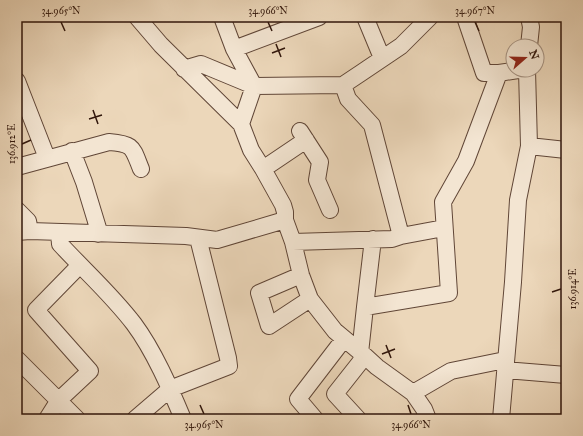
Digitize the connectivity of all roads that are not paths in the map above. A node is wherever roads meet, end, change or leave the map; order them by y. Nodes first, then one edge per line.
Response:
1 (137, 17) edge
2 (222, 17) edge
3 (319, 17) edge
4 (365, 17) edge
5 (430, 17) edge
6 (465, 17) edge
7 (529, 17) edge
8 (530, 38) edge
9 (234, 49) junction
10 (382, 58) junction
11 (184, 69) junction
12 (505, 72) edge
13 (499, 73) junction
14 (527, 78) edge
15 (17, 81) edge
16 (343, 85) junction
17 (254, 86) junction
18 (241, 124) junction
19 (529, 146) junction
20 (566, 150) edge
21 (72, 151) junction
22 (47, 158) junction
23 (17, 167) edge
24 (141, 169) dead end
25 (263, 169) junction
26 (17, 210) edge
27 (330, 210) dead end
28 (285, 220) junction
29 (444, 228) junction
30 (24, 231) edge
31 (59, 232) junction
32 (98, 234) junction
33 (400, 236) junction
34 (198, 238) junction
35 (373, 239) junction
36 (293, 242) junction
37 (80, 265) junction
38 (301, 275) junction
39 (310, 298) junction
40 (365, 307) junction
41 (344, 338) junction
42 (362, 354) junction
43 (17, 359) edge
44 (505, 365) junction
45 (566, 375) edge
46 (170, 389) junction
47 (413, 393) junction
48 (59, 400) junction
49 (47, 419) edge
50 (77, 419) edge
51 (135, 419) edge
52 (183, 419) edge
53 (315, 419) edge
54 (358, 419) edge
55 (428, 419) edge
56 (501, 419) edge

1 - 11 street
2 - 9 street
3 - 9 street
4 - 10 street
5 - 10 street
6 - 13 street
7 - 8 street
9 - 17 street
10 - 16 street
11 - 17 street
11 - 18 street
12 - 13 street
13 - 29 street
14 - 19 street
15 - 22 street
16 - 17 street
16 - 33 street
17 - 18 street
18 - 25 street
19 - 20 street
19 - 44 street
21 - 22 street
21 - 24 street
21 - 32 street
22 - 23 street
25 - 27 street
25 - 28 street
26 - 30 street
28 - 34 street
28 - 36 street
29 - 33 street
29 - 40 street
30 - 31 street
31 - 32 street
31 - 37 street
32 - 34 street
33 - 35 street
34 - 46 street
35 - 36 street
35 - 40 street
36 - 38 street
37 - 46 street
37 - 48 street
38 - 39 street
38 - 39 street
39 - 41 street
40 - 42 street
41 - 42 street
41 - 53 street
42 - 47 street
42 - 54 street
43 - 48 street
44 - 45 street
44 - 47 street
44 - 56 street
46 - 51 street
46 - 52 street
47 - 55 street
48 - 49 street
48 - 50 street

